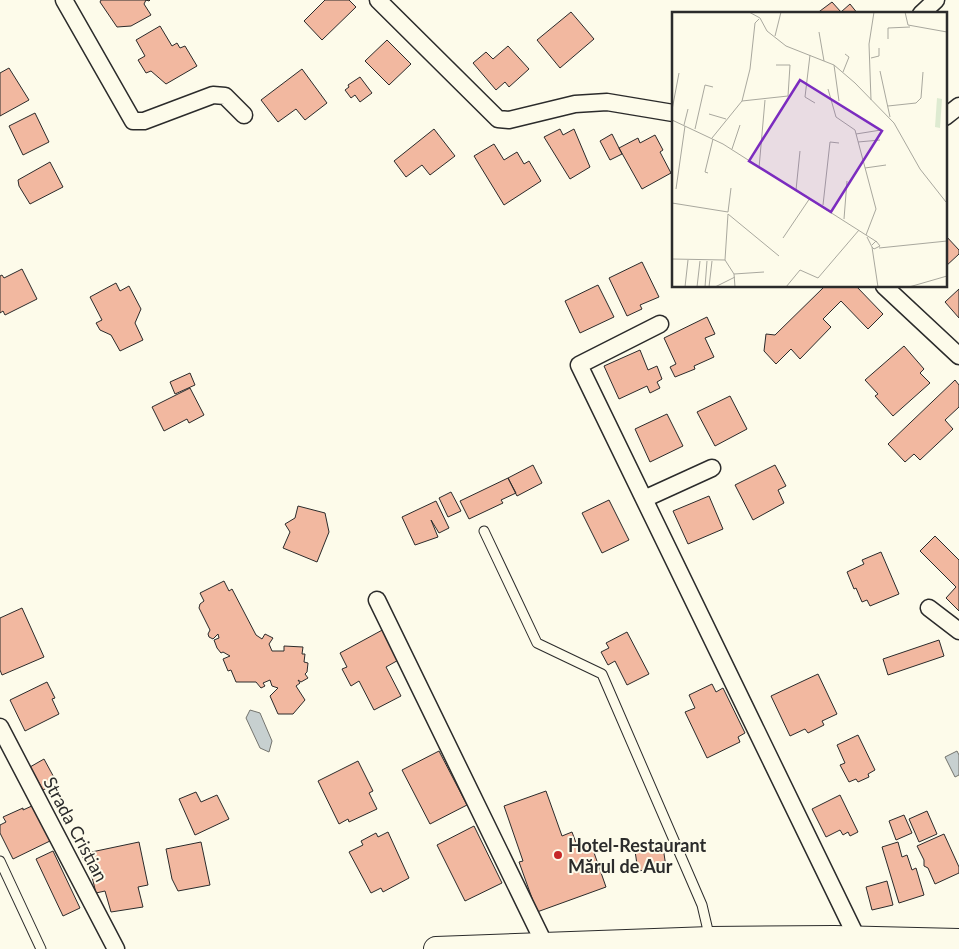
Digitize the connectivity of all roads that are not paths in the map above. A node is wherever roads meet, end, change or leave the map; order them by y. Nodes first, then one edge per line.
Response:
1 (64, 0) edge
2 (378, 0) edge
3 (936, 0) edge
4 (922, 12) edge
5 (959, 106) edge
6 (672, 113) edge
7 (244, 115) dead end
8 (946, 116) edge
9 (886, 288) edge
10 (660, 324) dead end
11 (959, 356) edge
12 (712, 468) dead end
13 (644, 499) junction
14 (484, 531) dead end
15 (377, 600) dead end
16 (928, 608) dead end
17 (959, 631) edge
18 (0, 727) edge
19 (0, 861) edge
20 (959, 941) edge
21 (842, 942) edge
22 (710, 944) edge
23 (910, 944) edge
24 (545, 946) junction
25 (41, 949) edge
26 (116, 949) edge
27 (436, 949) edge

1 - 7 street
2 - 6 street
3 - 4 street
5 - 8 street
9 - 11 street
10 - 13 street
12 - 13 street
13 - 21 street
14 - 22 lane
15 - 24 street
16 - 17 street
18 - 26 street, Strada Cristian
19 - 25 lane
20 - 23 street
21 - 22 street
21 - 23 street
22 - 24 street
24 - 27 street

